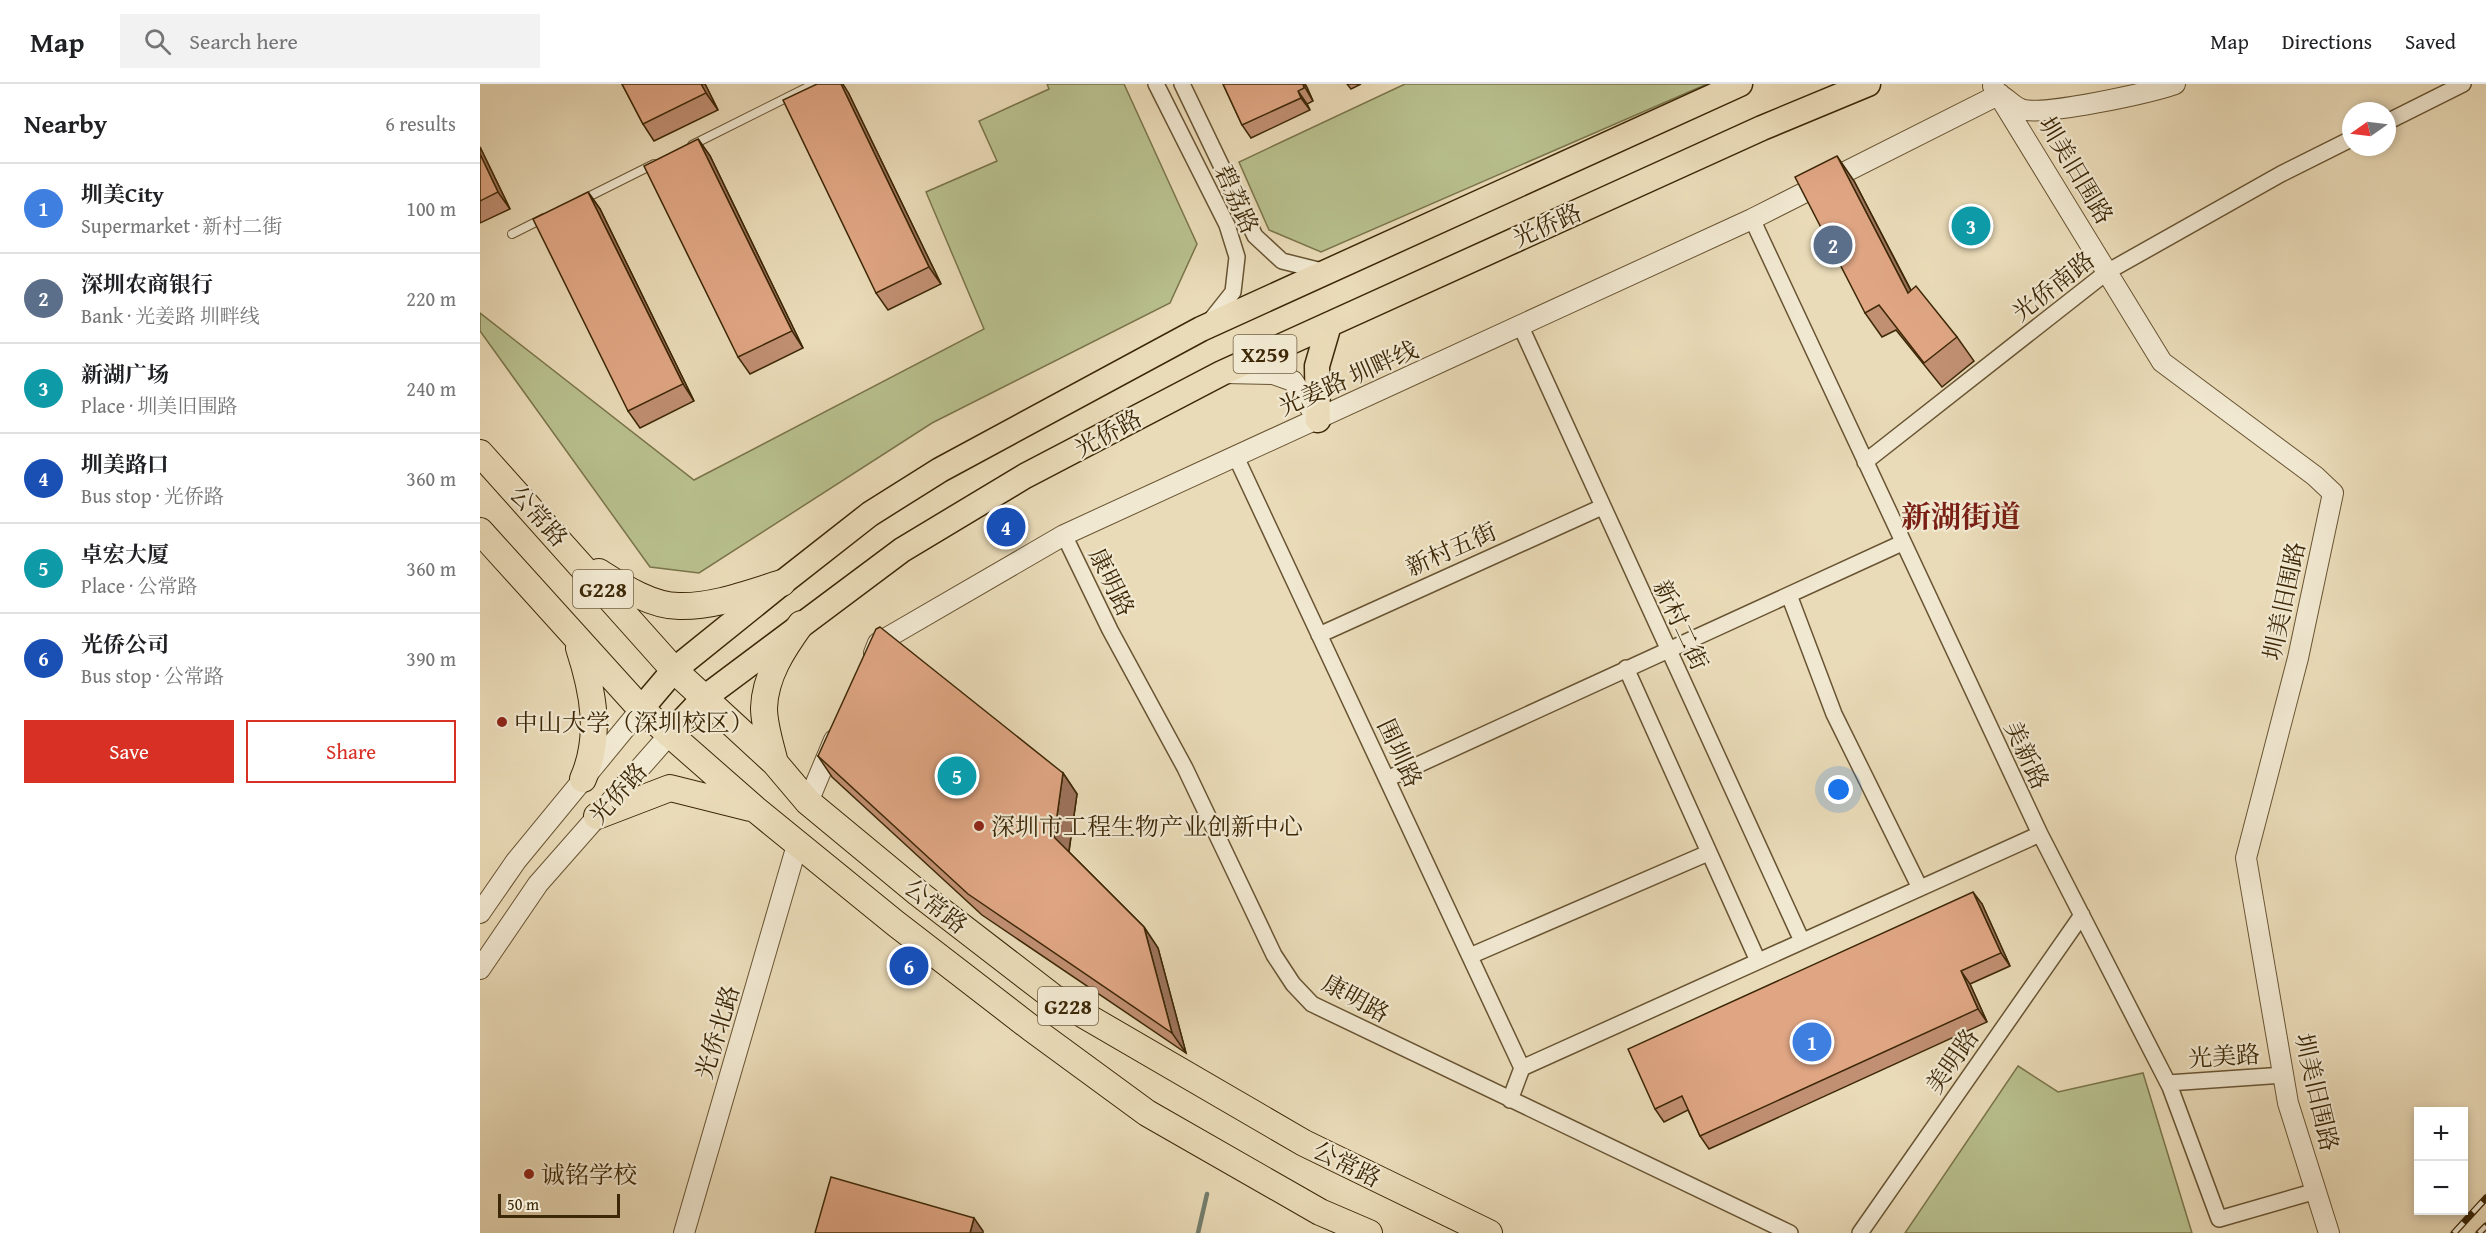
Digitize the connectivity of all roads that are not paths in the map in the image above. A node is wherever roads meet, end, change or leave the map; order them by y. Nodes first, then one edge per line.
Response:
1 (814, 84) edge
2 (1156, 84) edge
3 (1182, 84) edge
4 (1740, 84) edge
5 (1868, 84) edge
6 (2175, 84) edge
7 (2463, 84) edge
8 (1996, 87) edge
9 (2396, 118) edge
10 (2342, 144) edge
11 (679, 151) edge
12 (658, 162) edge
13 (575, 203) edge
14 (554, 213) edge
15 (1752, 219) junction
16 (512, 234) dead end
17 (1326, 272) junction
18 (2107, 272) junction
19 (1329, 325) junction
20 (1521, 327) junction
21 (1201, 329) junction
22 (1222, 373) junction
23 (1318, 420) junction
24 (480, 443) edge
25 (480, 453) edge
26 (1236, 457) junction
27 (1864, 462) junction
28 (504, 478) junction
29 (1602, 507) junction
30 (480, 531) edge
31 (1064, 535) junction
32 (1902, 543) junction
33 (575, 556) junction
34 (782, 583) junction
35 (1789, 594) junction
36 (801, 624) junction
37 (1319, 635) junction
38 (576, 639) junction
39 (1668, 650) junction
40 (1626, 668) junction
41 (866, 669) edge
42 (674, 670) junction
43 (704, 698) junction
44 (641, 709) junction
45 (844, 718) edge
46 (669, 735) junction
47 (775, 763) junction
48 (583, 779) junction
49 (1387, 779) junction
50 (808, 802) junction
51 (755, 810) junction
52 (597, 816) junction
53 (2040, 834) junction
54 (797, 845) junction
55 (1708, 853) junction
56 (1920, 888) junction
57 (480, 913) edge
58 (2082, 915) junction
59 (1802, 941) junction
60 (1470, 956) junction
61 (1758, 961) junction
62 (480, 969) edge
63 (1522, 1068) junction
64 (2284, 1075) junction
65 (2168, 1083) junction
66 (1510, 1100) junction
67 (2316, 1191) junction
68 (684, 1233) edge
69 (1369, 1233) edge
70 (1489, 1233) edge
71 (1790, 1233) edge
72 (1860, 1233) edge
73 (2329, 1233) edge

1 - 11 lane
2 - 21 street, 碧荔路
3 - 17 street, 碧荔路
4 - 17 main road, 光侨路 / X259
5 - 19 main road, 光侨路 / X259
6 - 8 street
7 - 9 street
8 - 15 street, 光姜路 圳畔线
8 - 18 street, 圳美旧围路
10 - 18 street, 光侨南路
12 - 13 lane
14 - 16 lane
15 - 20 street, 光姜路 圳畔线
15 - 27 street, 美新路
17 - 21 main road, 光侨路 / X259
18 - 27 street, 光侨南路
18 - 64 street, 圳美旧围路
19 - 22 main road, 光侨路 / X259
19 - 23 main road
20 - 23 street, 光姜路 圳畔线
20 - 29 street, 新村二街
21 - 34 main road, 光侨路 / X259
22 - 23 street
22 - 36 main road, 光侨路 / X259
23 - 26 street, 光姜路 圳畔线
24 - 28 main road
25 - 28 highway, 公常路 / G228
26 - 31 street, 光姜路 圳畔线
26 - 37 street, 围圳路
27 - 32 street, 美新路
28 - 33 highway, 公常路 / G228
29 - 37 street, 新村五街
29 - 39 street, 新村二街
30 - 38 highway, 公常路 / G228
31 - 41 street, 光姜路 圳畔线
31 - 66 street, 康明路
32 - 35 street
32 - 53 street, 美新路
33 - 34 highway
33 - 42 highway, 公常路 / G228
34 - 42 main road, 光侨路 / X259
35 - 39 street
35 - 56 street
36 - 43 main road, 光侨路 / X259
36 - 47 highway
37 - 49 street, 围圳路
38 - 44 highway, 公常路 / G228
38 - 48 highway
39 - 40 street
39 - 59 street, 新村二街
40 - 49 street
40 - 55 street
42 - 43 highway, 公常路 / G228
42 - 44 main road, 光侨路 / X259
43 - 46 main road, 光侨路 / X259
43 - 47 highway, 公常路 / G228
44 - 46 highway, 公常路 / G228
44 - 48 street, 光侨路
45 - 50 street
46 - 51 highway, 公常路 / G228
46 - 52 street, 光侨路
47 - 50 highway, 公常路 / G228
48 - 57 street, 光侨路
49 - 60 street, 围圳路
50 - 70 highway, 公常路 / G228
51 - 52 highway
51 - 54 highway, 公常路 / G228
52 - 62 street, 光侨路
53 - 56 street
53 - 58 street, 美新路
54 - 68 street, 光侨北路
54 - 69 highway, 公常路 / G228
55 - 60 street
55 - 61 street
56 - 59 street
58 - 65 street, 美新路
58 - 72 street, 美明路
59 - 61 street
60 - 63 street, 围圳路
61 - 63 street
63 - 66 street
64 - 65 street, 光美路
64 - 67 street, 圳美旧围路
65 - 67 street, 美新路
66 - 71 street, 康明路
67 - 73 street, 圳美旧围路

